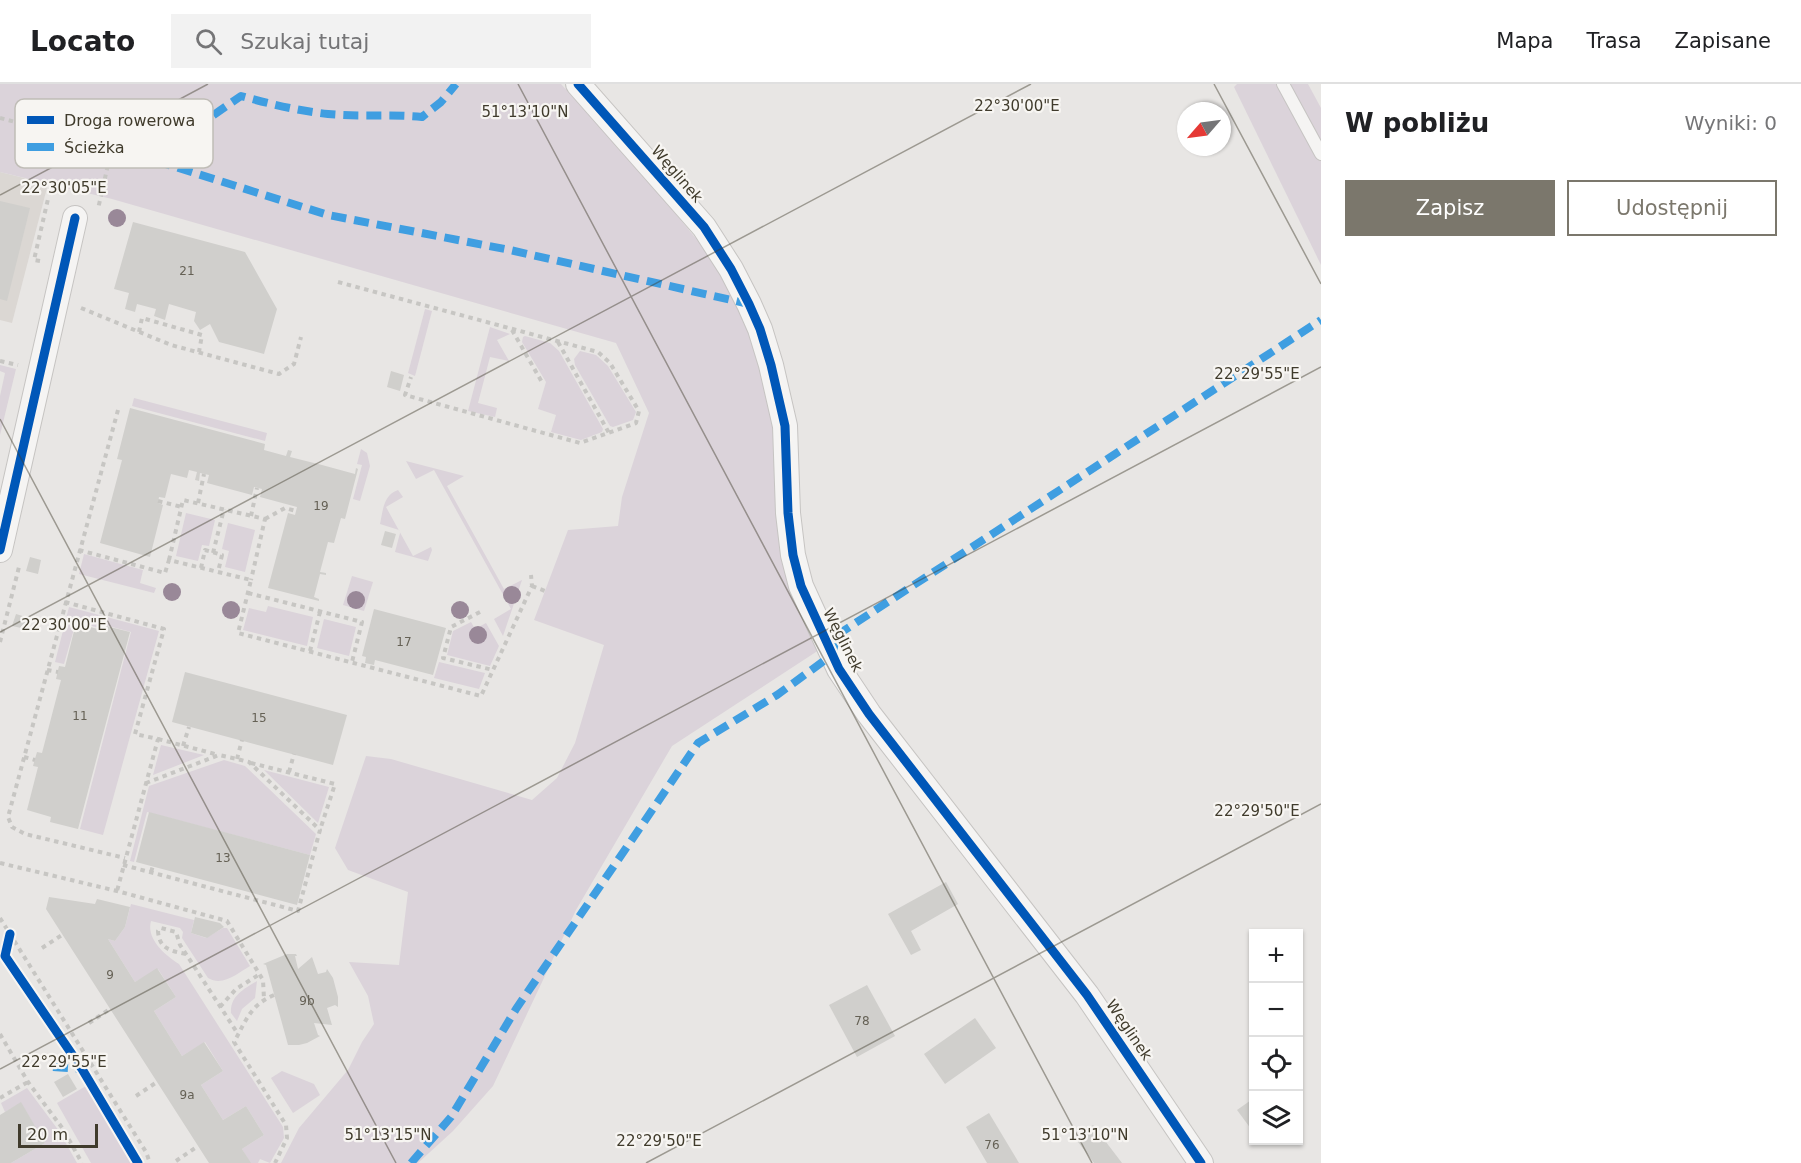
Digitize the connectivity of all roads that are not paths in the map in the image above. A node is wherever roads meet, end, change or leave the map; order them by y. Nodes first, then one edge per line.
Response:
1 (578, 84) edge
2 (1283, 84) edge
3 (1321, 154) edge
4 (75, 218) dead end
5 (0, 549) edge
6 (1201, 1163) edge

1 - 6 street, Węglinek
2 - 3 lane
4 - 5 street

